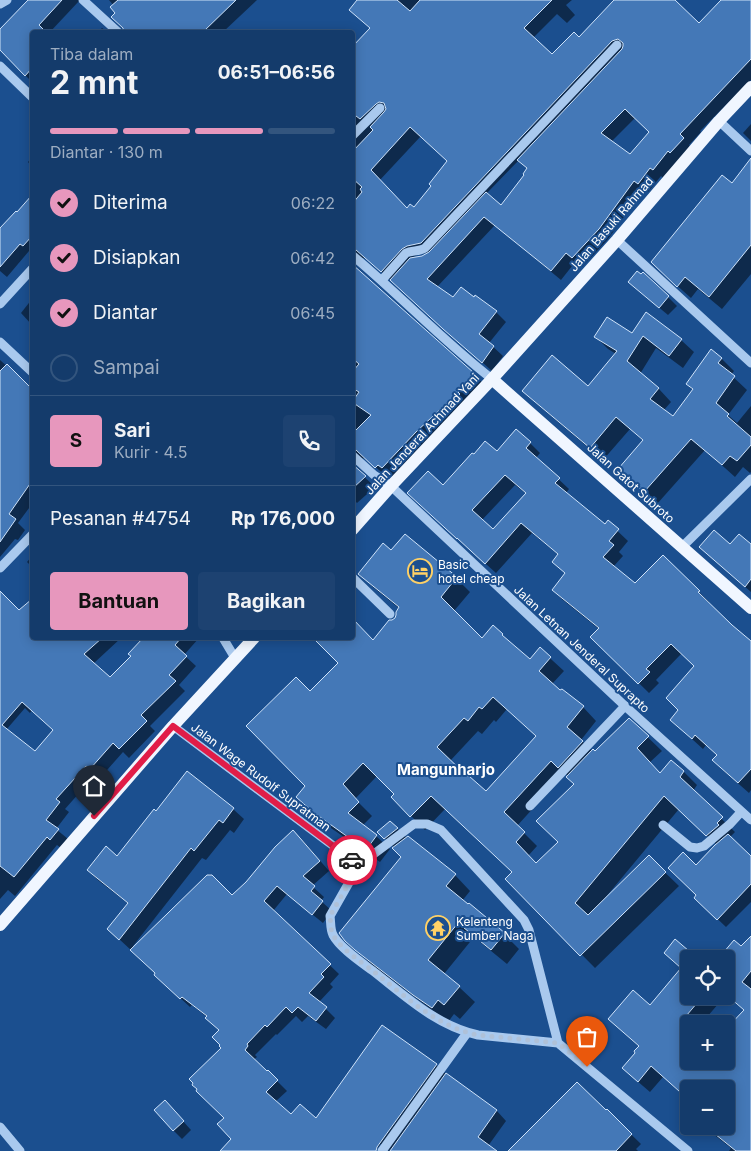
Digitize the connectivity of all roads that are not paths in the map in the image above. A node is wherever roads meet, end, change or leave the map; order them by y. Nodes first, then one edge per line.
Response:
1 (7, 0) edge
2 (83, 0) edge
3 (0, 4) edge
4 (116, 30) edge
5 (617, 45) dead end
6 (0, 66) edge
7 (751, 87) edge
8 (30, 95) edge
9 (380, 108) dead end
10 (719, 121) junction
11 (355, 133) edge
12 (751, 151) edge
13 (616, 240) junction
14 (355, 258) edge
15 (30, 272) edge
16 (382, 280) junction
17 (0, 304) edge
18 (0, 342) edge
19 (751, 363) edge
20 (30, 370) edge
21 (492, 379) junction
22 (355, 458) edge
23 (751, 479) edge
24 (391, 486) junction
25 (355, 527) edge
26 (30, 537) edge
27 (682, 547) junction
28 (0, 568) edge
29 (355, 580) edge
30 (751, 608) edge
31 (390, 614) dead end
32 (225, 640) edge
33 (252, 640) edge
34 (235, 658) junction
35 (625, 706) junction
36 (173, 726) junction
37 (530, 806) dead end
38 (741, 812) junction
39 (751, 820) edge
40 (664, 825) dead end
41 (359, 865) junction
42 (0, 926) edge
43 (467, 1033) junction
44 (558, 1043) junction
45 (0, 1127) edge
46 (20, 1151) edge
47 (382, 1151) edge
48 (688, 1151) edge

1 - 3 street
2 - 4 street
5 - 16 street
6 - 8 street
7 - 10 main road, Jalan Basuki Rahmad
9 - 11 street
10 - 12 street
10 - 13 main road, Jalan Basuki Rahmad
13 - 19 street
13 - 21 main road, Jalan Basuki Rahmad
14 - 16 street
15 - 17 street
16 - 21 street
18 - 20 street
21 - 24 main road, Jalan Jenderal Achmad Yani
21 - 27 main road, Jalan Gatot Subroto
22 - 24 street, Jalan Letnan Jenderal Suprapto
23 - 27 street
24 - 25 main road, Jalan Jenderal Achmad Yani
24 - 35 street, Jalan Letnan Jenderal Suprapto
26 - 28 street
27 - 30 main road, Jalan Gatot Subroto
29 - 31 street
32 - 34 street
33 - 34 main road
34 - 36 main road
35 - 37 street
35 - 38 street, Jalan Letnan Jenderal Suprapto
36 - 41 street, Jalan Wage Rudolf Supratman
36 - 42 main road
38 - 39 street, Jalan Letnan Jenderal Suprapto
38 - 40 street
41 - 43 street
41 - 44 street
43 - 44 street
43 - 47 street
44 - 48 street
45 - 46 street

